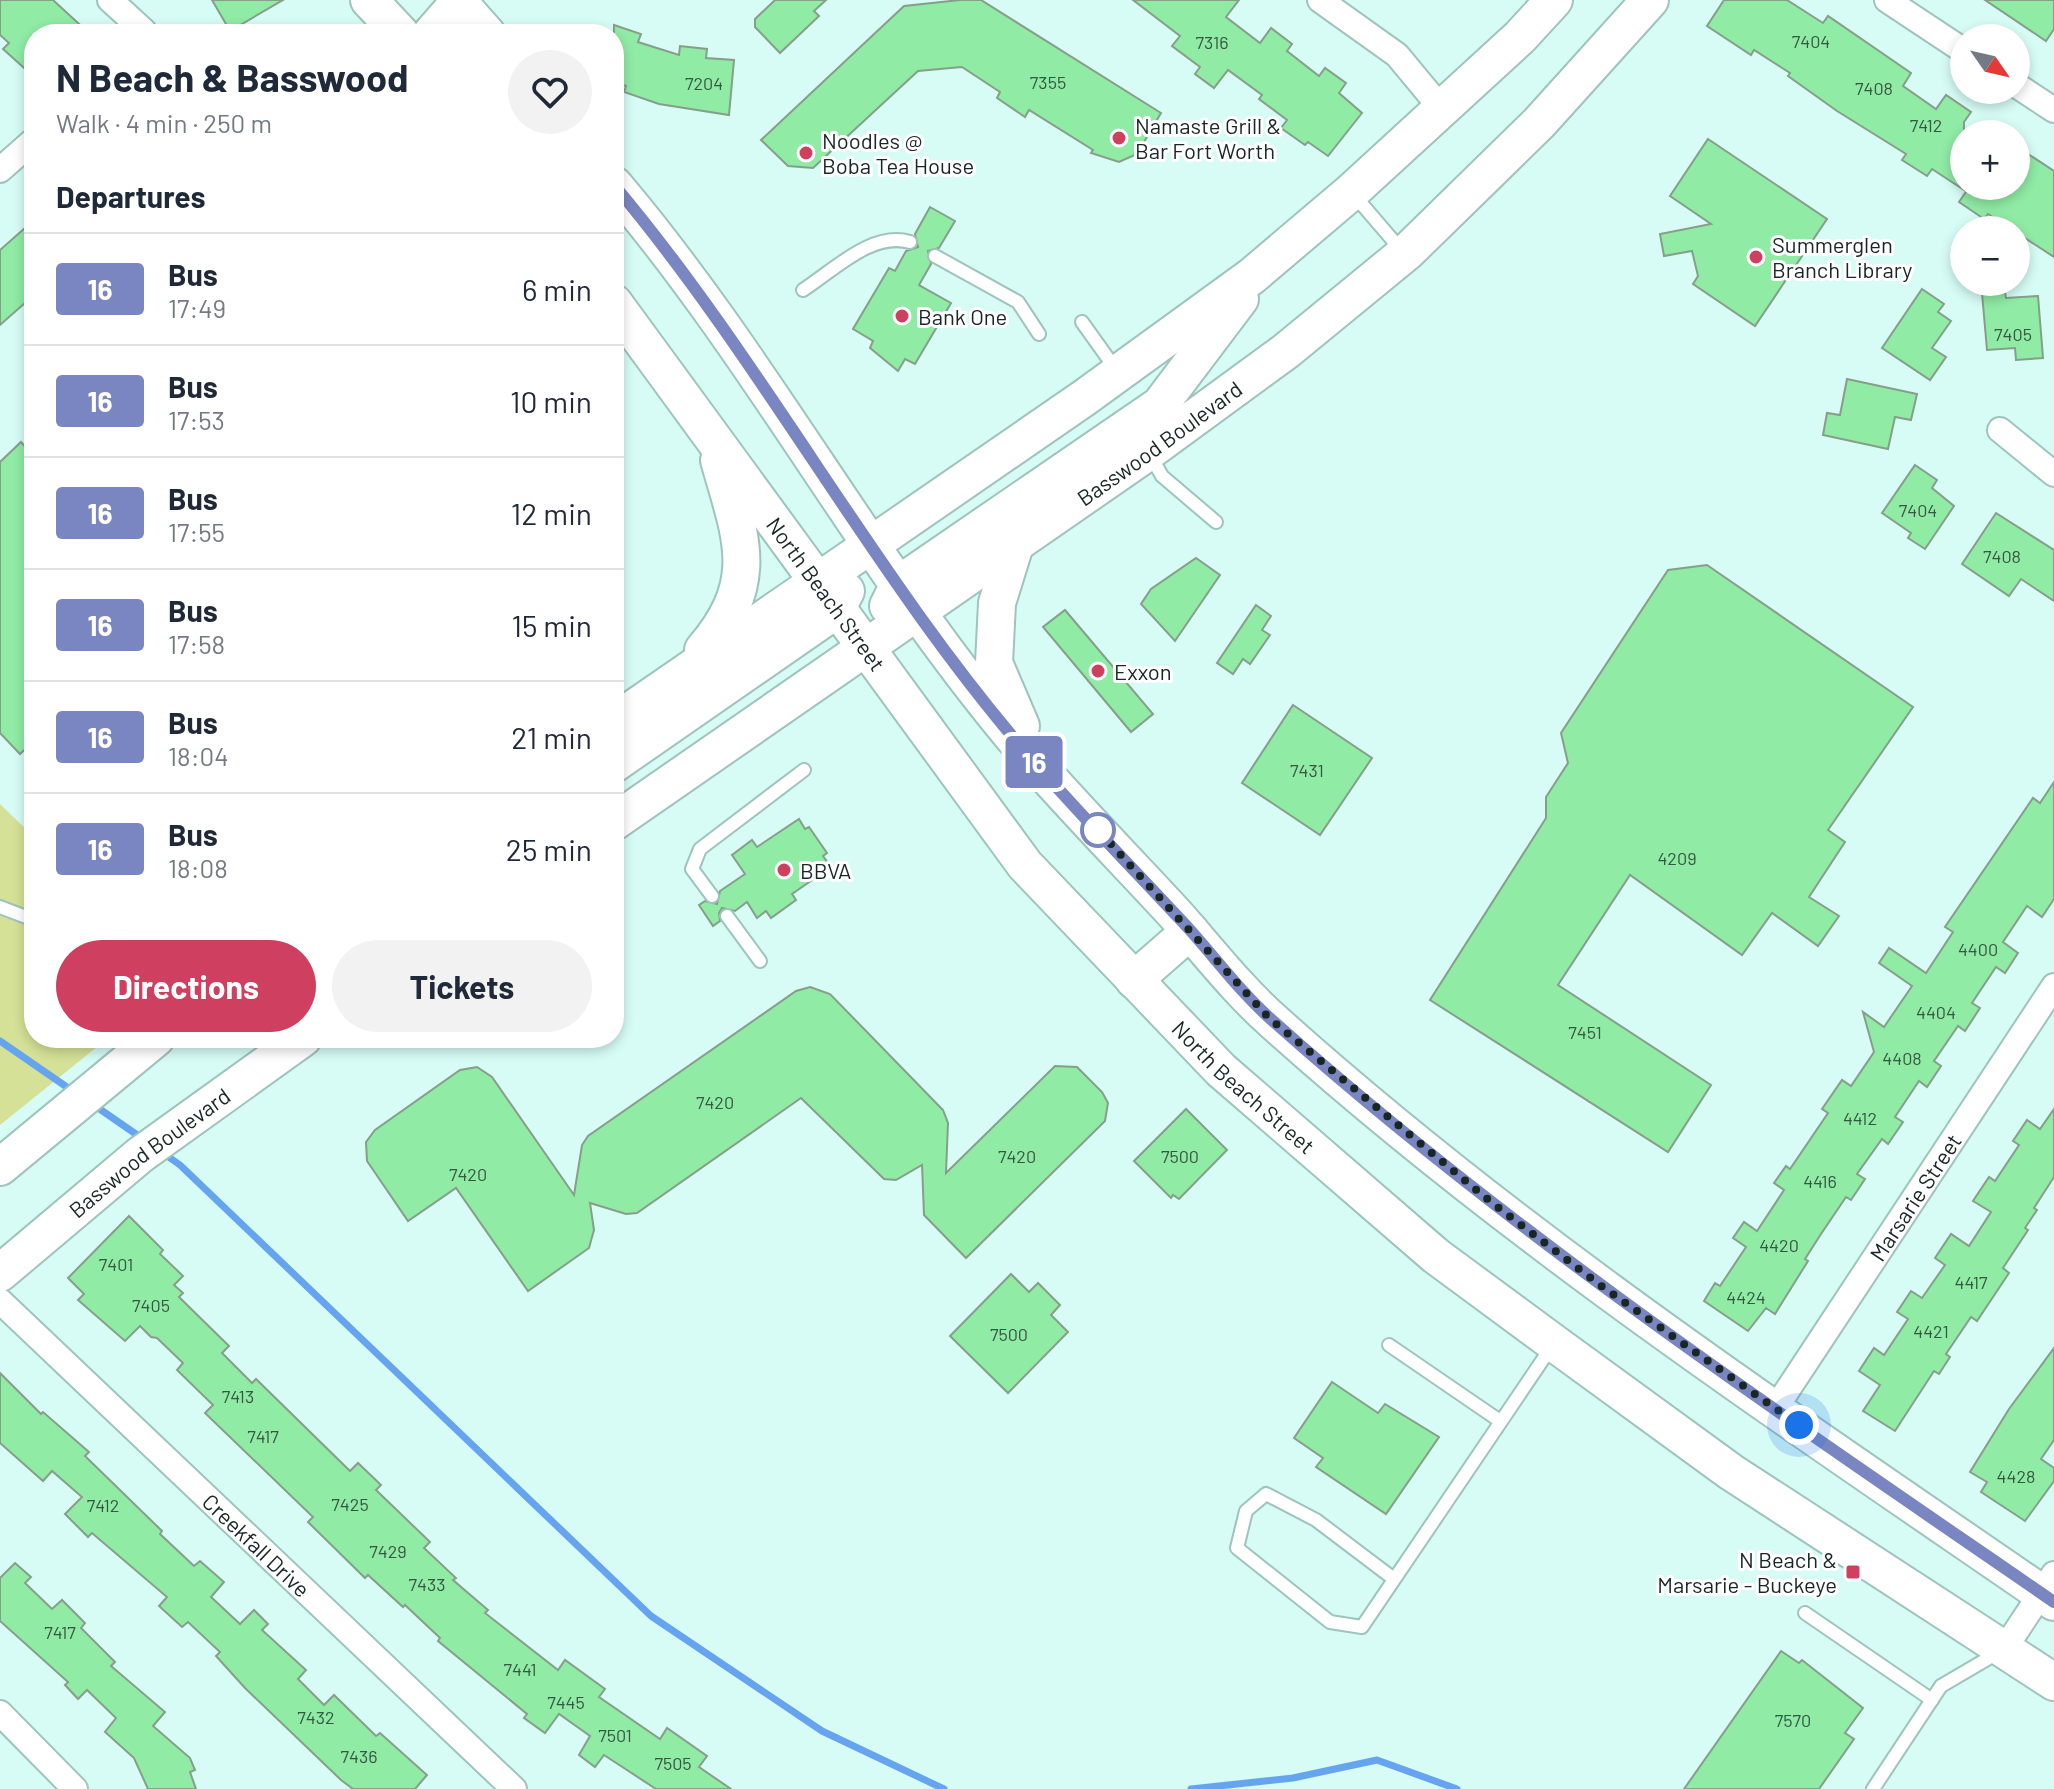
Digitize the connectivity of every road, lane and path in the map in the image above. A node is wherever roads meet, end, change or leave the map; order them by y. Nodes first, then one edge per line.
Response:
1 (110, 0) edge
2 (369, 0) edge
3 (1320, 0) edge
4 (1554, 0) edge
5 (1650, 0) edge
6 (1887, 0) edge
7 (458, 1) edge
8 (135, 24) edge
9 (392, 24) edge
10 (439, 24) edge
11 (478, 24) edge
12 (1950, 42) edge
13 (2030, 94) edge
14 (1441, 108) junction
15 (2054, 110) edge
16 (24, 149) edge
17 (0, 170) edge
18 (1351, 192) junction
19 (624, 197) edge
20 (910, 242) dead end
21 (1404, 254) junction
22 (935, 256) dead end
23 (1267, 263) junction
24 (803, 290) dead end
25 (624, 316) edge
26 (1082, 322) dead end
27 (1039, 334) dead end
28 (1119, 374) junction
29 (2000, 430) dead end
30 (712, 435) junction
31 (1148, 452) junction
32 (2054, 474) edge
33 (1216, 522) dead end
34 (872, 544) junction
35 (1015, 545) junction
36 (826, 596) junction
37 (908, 598) junction
38 (864, 649) junction
39 (683, 674) junction
40 (624, 715) edge
41 (624, 756) edge
42 (1037, 765) junction
43 (804, 770) dead end
44 (624, 815) edge
45 (712, 896) dead end
46 (0, 907) edge
47 (24, 916) edge
48 (727, 916) dead end
49 (1190, 931) junction
50 (760, 961) dead end
51 (1134, 980) junction
52 (2054, 986) edge
53 (143, 1048) edge
54 (278, 1048) edge
55 (0, 1167) edge
56 (0, 1273) edge
57 (0, 1301) edge
58 (1554, 1343) junction
59 (1389, 1345) dead end
60 (1775, 1409) junction
61 (1500, 1421) junction
62 (1394, 1579) junction
63 (2050, 1590) edge
64 (1805, 1613) dead end
65 (2005, 1648) junction
66 (2054, 1682) edge
67 (1932, 1700) junction
68 (0, 1713) edge
69 (75, 1789) edge
70 (514, 1789) edge
71 (1873, 1789) edge

1 - 8 street
2 - 9 main road
3 - 14 street
4 - 14 main road
5 - 21 main road, Basswood Boulevard
6 - 12 street
7 - 10 main road
7 - 11 main road
13 - 15 street
14 - 18 main road
16 - 17 street
18 - 21 lane
18 - 23 main road
19 - 34 main road
20 - 24 lane
21 - 31 main road, Basswood Boulevard
22 - 27 lane
23 - 28 main road
23 - 37 main road
25 - 30 main road, North Beach Street
26 - 28 lane
28 - 34 main road
29 - 32 street
30 - 36 main road, North Beach Street
30 - 39 main road
31 - 33 lane
31 - 35 main road, Basswood Boulevard
34 - 36 main road
34 - 37 main road
35 - 37 main road, Basswood Boulevard
35 - 42 main road
36 - 38 main road, North Beach Street
36 - 39 main road
36 - 41 main road
37 - 38 main road, Basswood Boulevard
37 - 42 main road
38 - 44 main road, Basswood Boulevard
38 - 51 main road, North Beach Street
39 - 40 main road
42 - 49 main road
43 - 45 lane
46 - 47 lane
48 - 50 lane
49 - 51 main road
49 - 60 main road
51 - 58 main road, North Beach Street
52 - 60 street, Marsarie Street
53 - 55 main road
54 - 56 main road, Basswood Boulevard
57 - 70 street, Creekfall Drive
58 - 61 lane
58 - 65 main road, North Beach Street
59 - 61 lane
60 - 63 main road
61 - 62 lane
62 - 62 lane
63 - 65 street
64 - 67 lane
65 - 66 main road, North Beach Street
65 - 67 lane
67 - 71 lane
68 - 69 street

